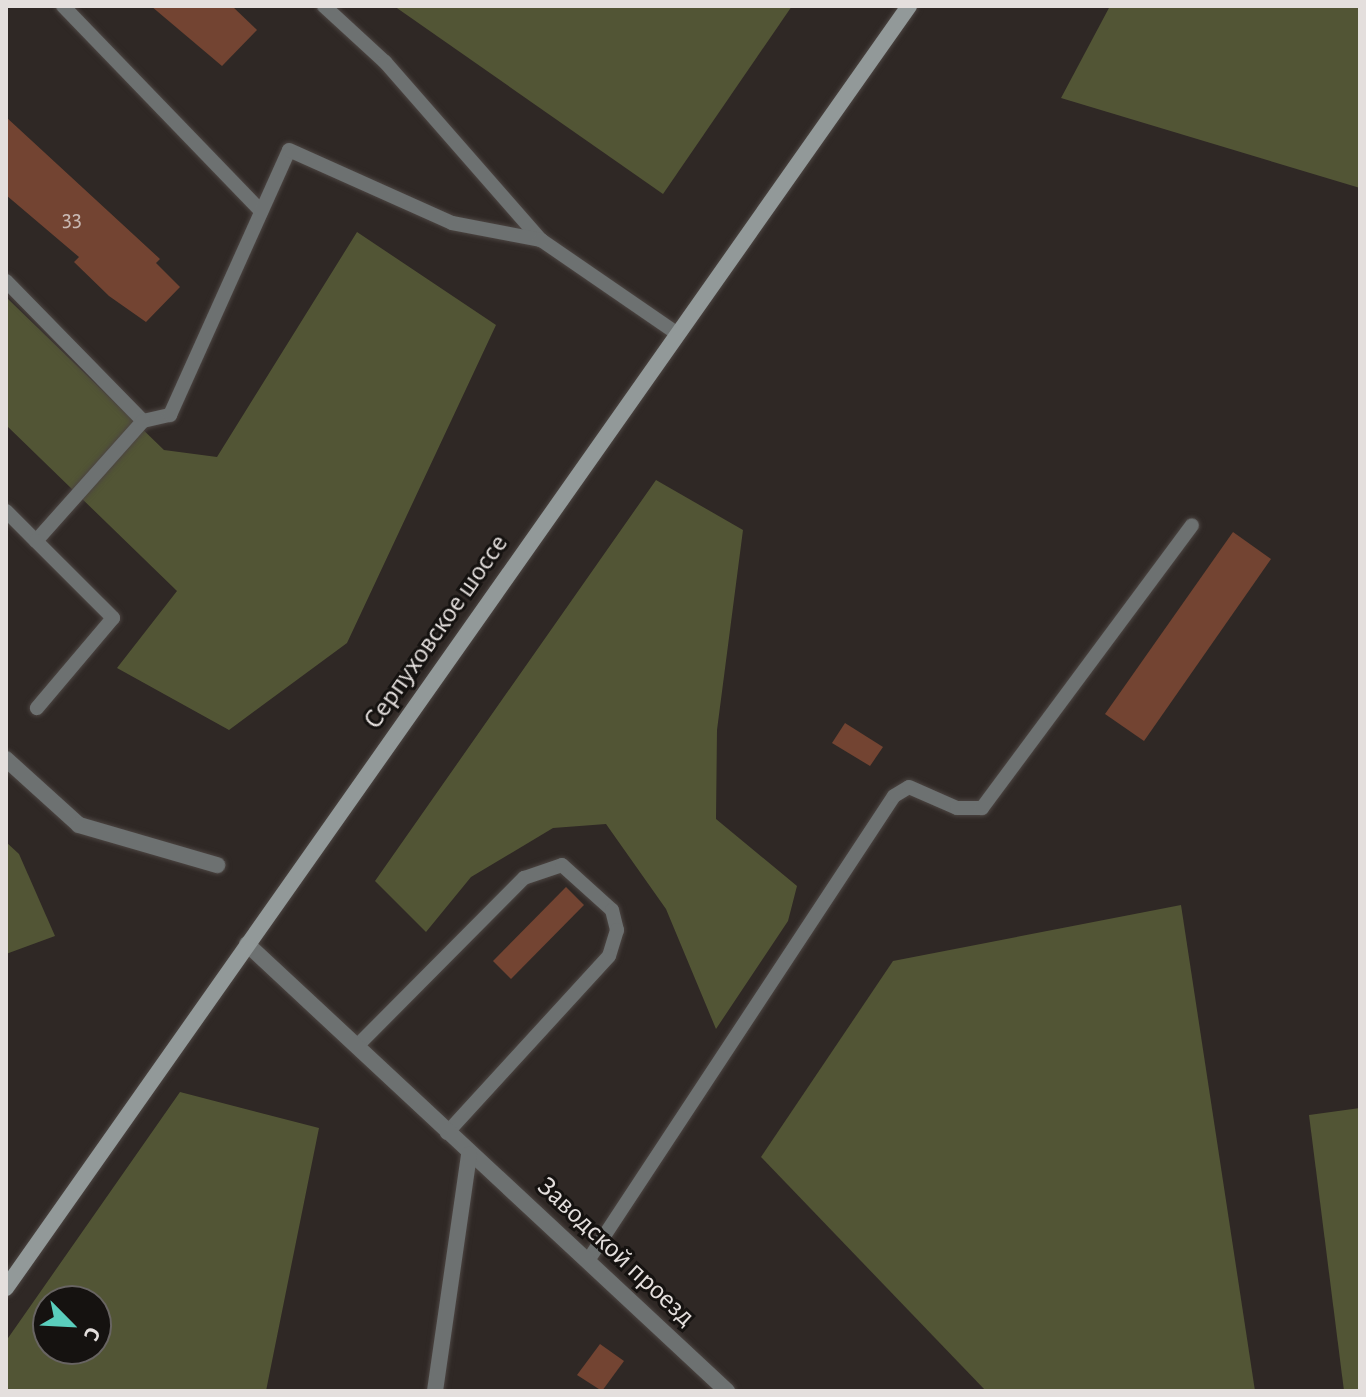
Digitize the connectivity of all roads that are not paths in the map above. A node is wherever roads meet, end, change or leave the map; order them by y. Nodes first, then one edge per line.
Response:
1 (63, 6) edge
2 (324, 6) edge
3 (909, 6) edge
4 (261, 211) junction
5 (541, 240) junction
6 (6, 281) edge
7 (678, 334) junction
8 (143, 421) junction
9 (6, 511) edge
10 (1192, 525) dead end
11 (36, 541) junction
12 (37, 708) dead end
13 (6, 759) edge
14 (217, 865) dead end
15 (247, 944) junction
16 (357, 1046) junction
17 (447, 1133) junction
18 (469, 1154) junction
19 (589, 1259) junction
20 (6, 1288) edge
21 (435, 1391) edge
22 (727, 1391) edge

1 - 4 lane
2 - 5 lane
3 - 7 main road, Серпуховское шоссе
4 - 5 lane
4 - 8 lane
5 - 7 lane
6 - 8 lane
7 - 15 main road, Серпуховское шоссе
8 - 11 lane
9 - 11 lane
10 - 19 lane
11 - 12 lane
13 - 14 street
15 - 16 street, Заводской проезд
15 - 20 main road, Серпуховское шоссе
16 - 17 street, Заводской проезд
16 - 17 lane
17 - 18 street, Заводской проезд
18 - 19 street, Заводской проезд
18 - 21 street
19 - 22 street, Заводской проезд

